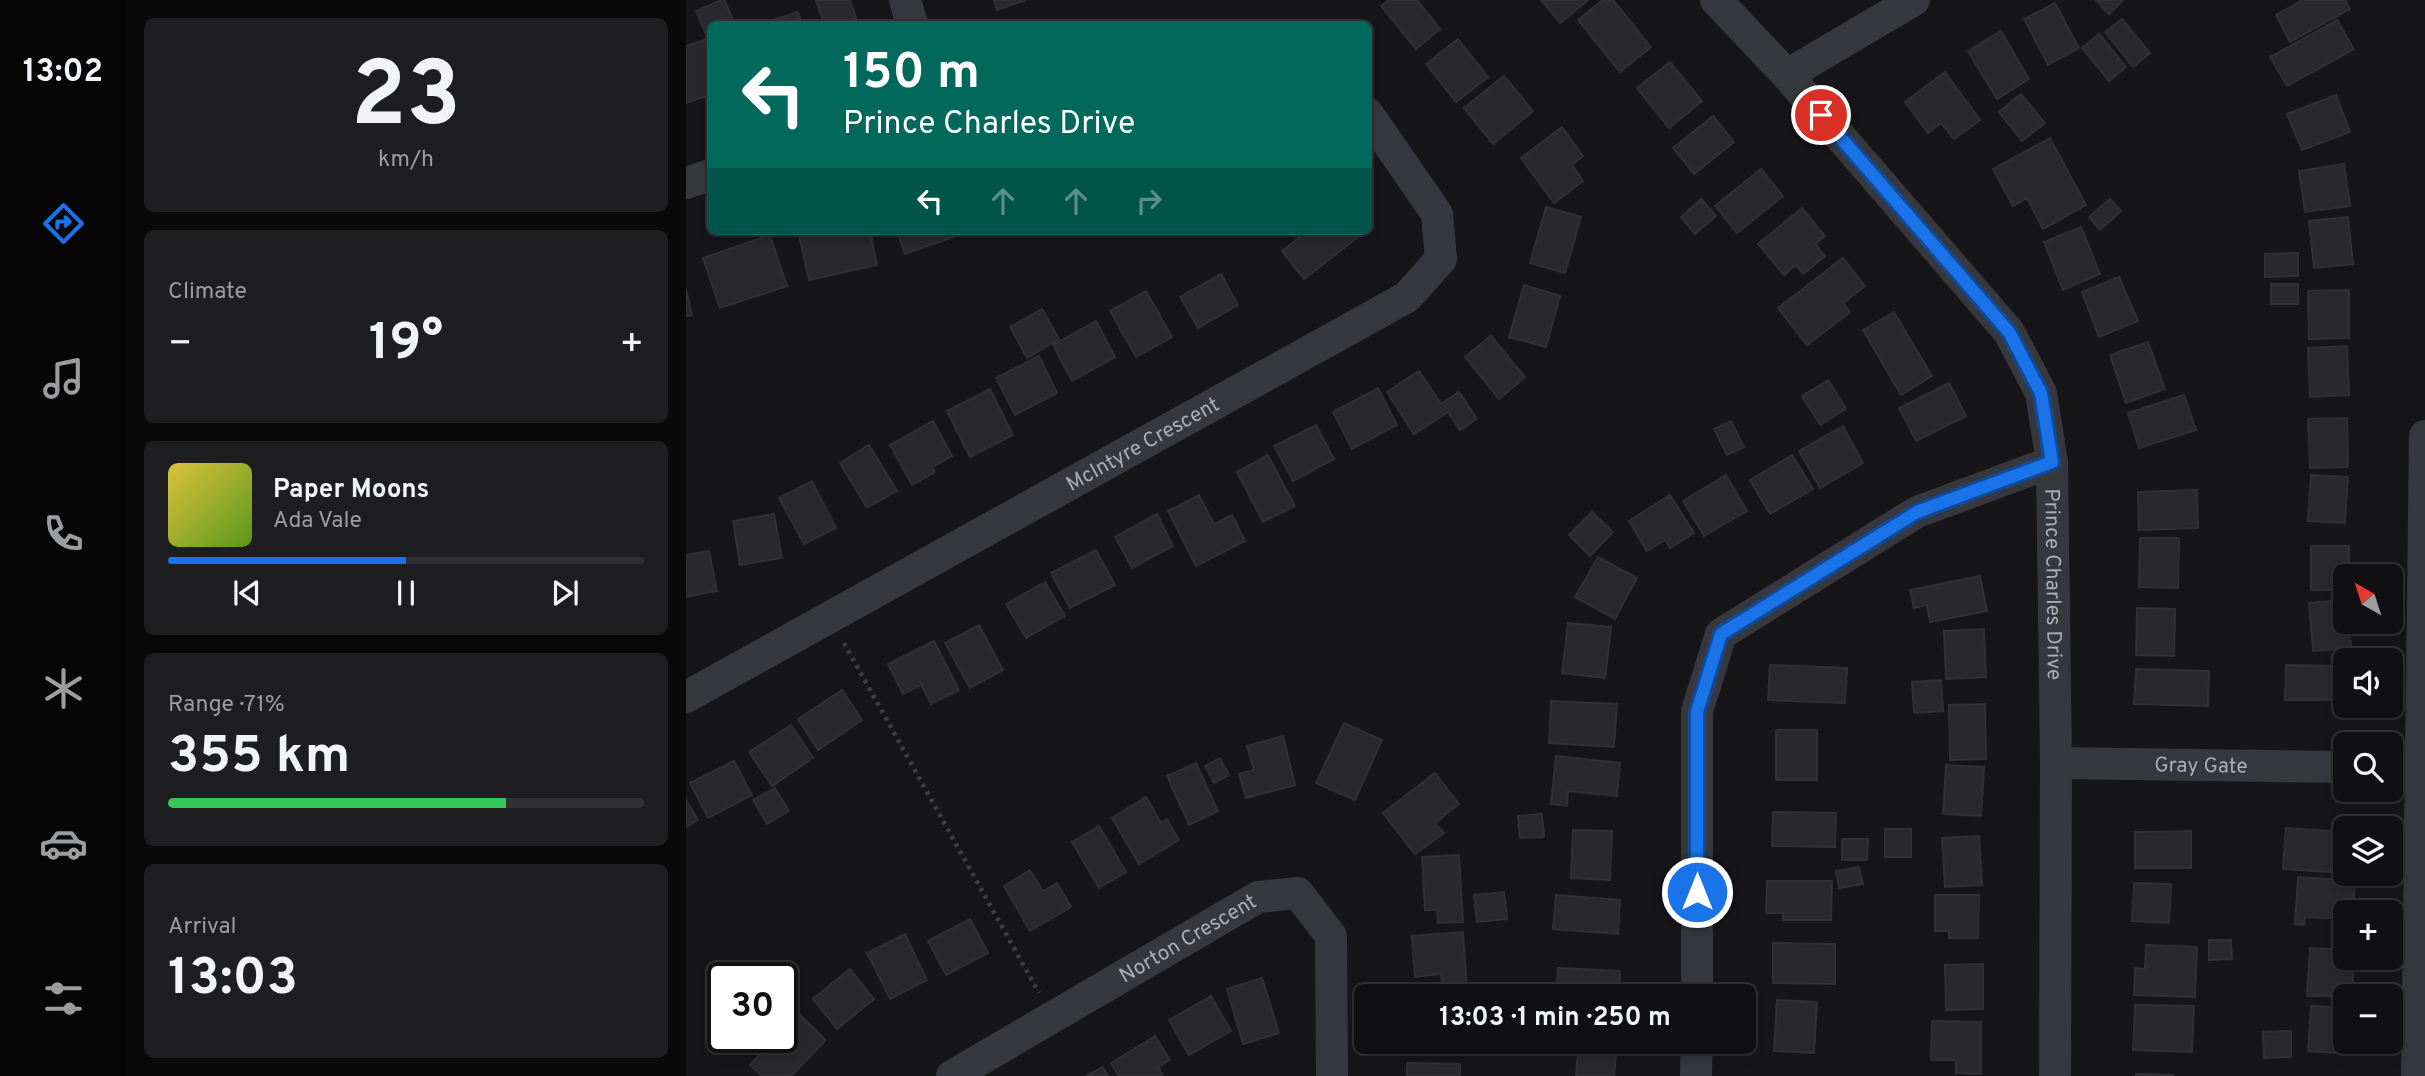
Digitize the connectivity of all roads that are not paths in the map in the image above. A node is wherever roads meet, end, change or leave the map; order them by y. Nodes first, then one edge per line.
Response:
1 (905, 0) edge
2 (1716, 0) edge
3 (1914, 0) edge
4 (911, 21) edge
5 (1787, 75) junction
6 (1372, 120) edge
7 (707, 176) edge
8 (686, 183) edge
9 (2425, 436) edge
10 (2052, 462) junction
11 (686, 697) edge
12 (2056, 763) junction
13 (2333, 767) edge
14 (2412, 768) edge
15 (1696, 984) edge
16 (1696, 1054) edge
17 (952, 1076) edge
18 (1332, 1076) edge
19 (1696, 1076) edge
20 (2055, 1076) edge
21 (2417, 1076) edge

1 - 4 street
2 - 5 street, Prince Charles Drive
3 - 5 street
5 - 10 street, Prince Charles Drive
6 - 11 street, McIntyre Crescent
7 - 8 street
9 - 14 street
10 - 12 street, Prince Charles Drive
10 - 15 street
12 - 13 street, Gray Gate
12 - 20 street, Prince Charles Drive
14 - 21 street
16 - 19 street
17 - 18 street, Norton Crescent

